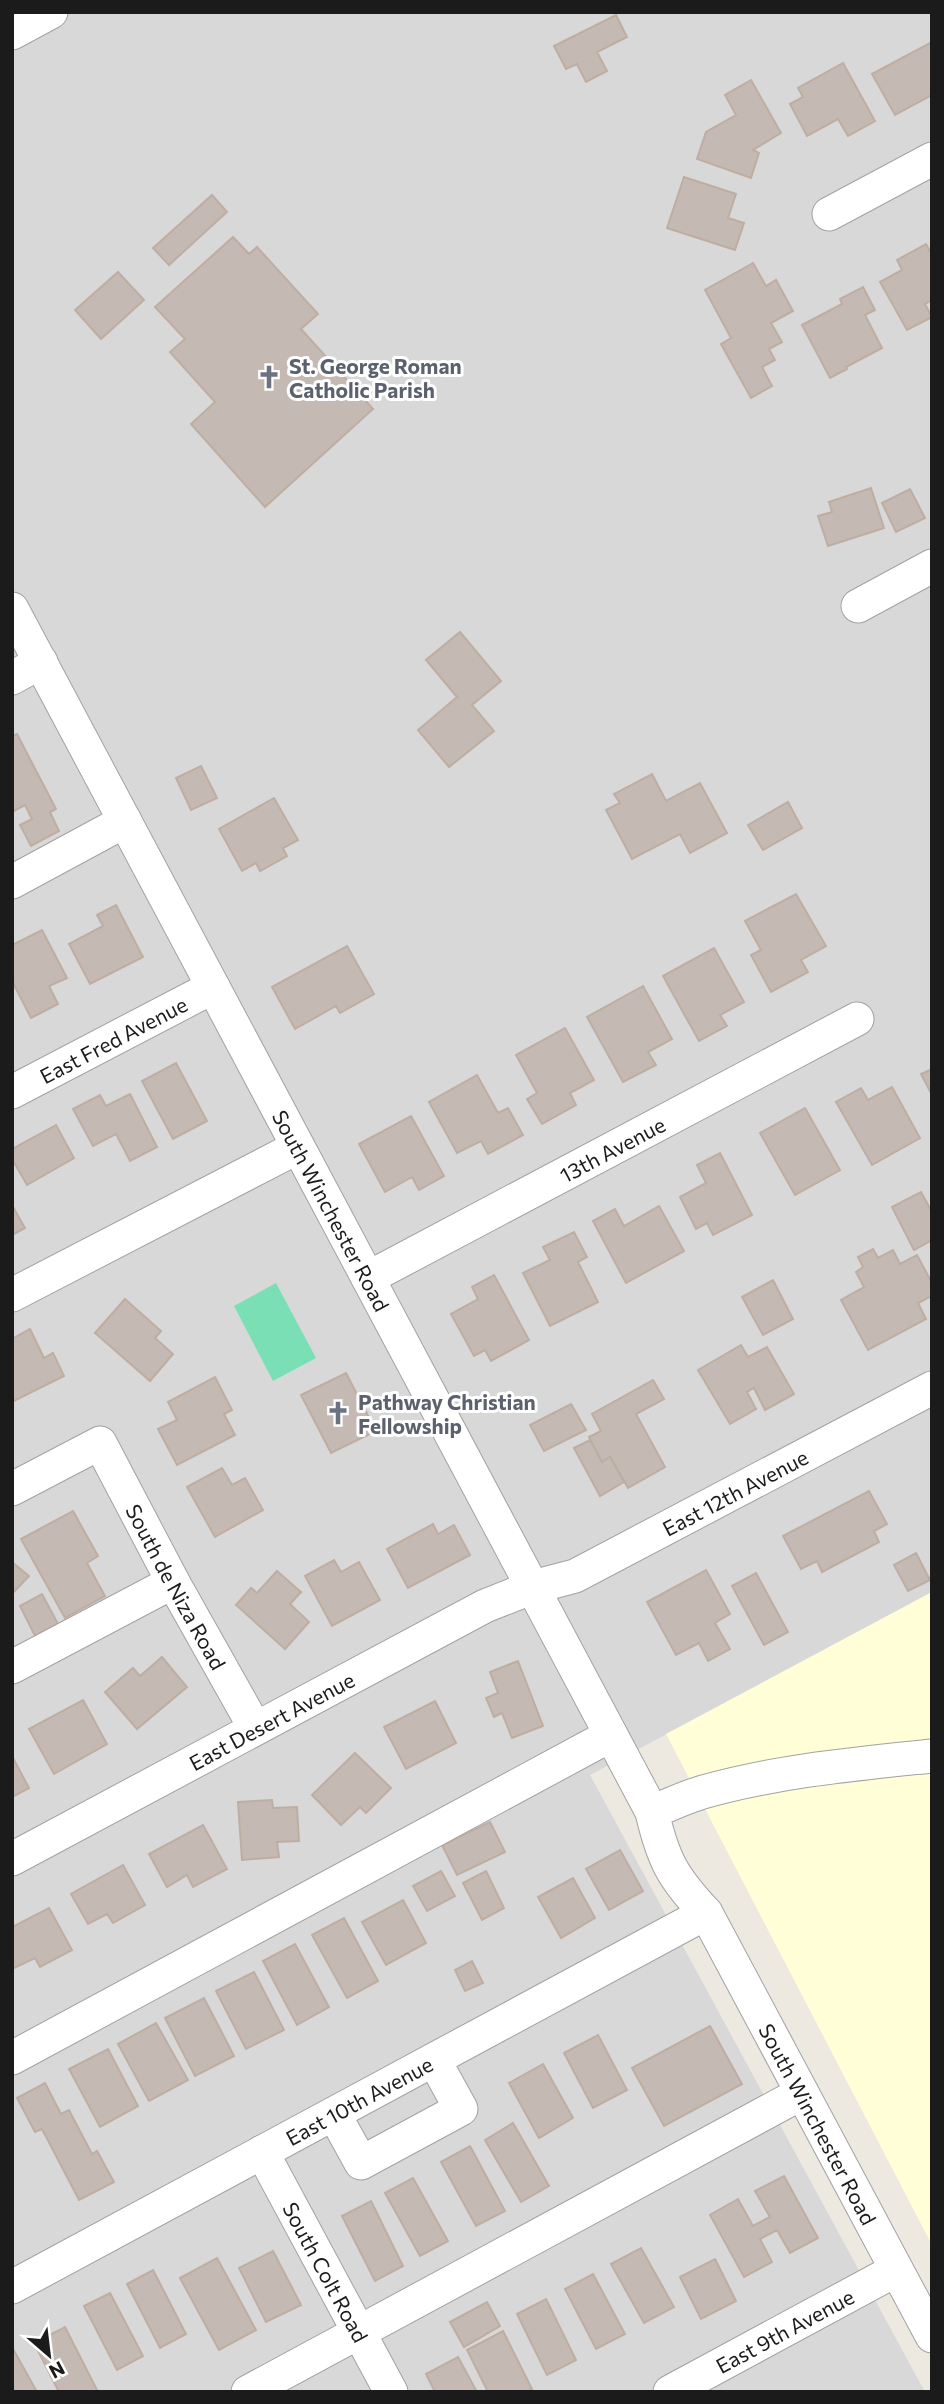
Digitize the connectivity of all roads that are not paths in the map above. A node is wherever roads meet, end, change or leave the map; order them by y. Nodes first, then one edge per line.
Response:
1 (51, 12) edge
2 (12, 33) edge
3 (932, 159) edge
4 (829, 214) dead end
5 (932, 565) edge
6 (858, 606) dead end
7 (12, 609) edge
8 (27, 670) edge
9 (125, 821) junction
10 (12, 882) edge
11 (213, 987) junction
12 (857, 1019) dead end
13 (12, 1092) edge
14 (298, 1147) junction
15 (368, 1278) junction
16 (12, 1295) edge
17 (932, 1388) edge
18 (12, 1489) edge
19 (173, 1582) junction
20 (533, 1587) junction
21 (12, 1667) edge
22 (255, 1728) junction
23 (611, 1735) junction
24 (932, 1756) edge
25 (652, 1812) junction
26 (12, 1859) edge
27 (706, 1913) junction
28 (12, 2058) edge
29 (434, 2060) junction
30 (802, 2092) junction
31 (334, 2114) junction
32 (262, 2152) junction
33 (897, 2270) junction
34 (12, 2287) edge
35 (359, 2331) junction
36 (932, 2336) edge
37 (248, 2392) edge
38 (391, 2392) edge
39 (670, 2392) edge

1 - 2 street
3 - 4 street
5 - 6 street
7 - 8 street, South Winchester Road
8 - 9 street, South Winchester Road
9 - 10 street
9 - 11 street, South Winchester Road
11 - 13 street, East Fred Avenue
11 - 14 street, South Winchester Road
12 - 15 street, 13th Avenue
14 - 15 street, South Winchester Road
14 - 16 street
15 - 20 street, South Winchester Road
17 - 20 street, East 12th Avenue
18 - 19 street, South de Niza Road
19 - 21 street
19 - 22 street, South de Niza Road
20 - 22 street, East Desert Avenue
20 - 23 street, South Winchester Road
22 - 26 street, East Desert Avenue
23 - 25 street, South Winchester Road
23 - 28 street
24 - 25 street
25 - 27 street, South Winchester Road
27 - 29 street, East 10th Avenue
27 - 30 street, South Winchester Road
29 - 31 street, East 10th Avenue
29 - 31 street
30 - 33 street, South Winchester Road
30 - 35 street
31 - 32 street, East 10th Avenue
32 - 34 street, East 10th Avenue
32 - 35 street, South Colt Road
33 - 36 street, South Winchester Road
33 - 39 street, East 9th Avenue
35 - 37 street
35 - 38 street, South Colt Road

